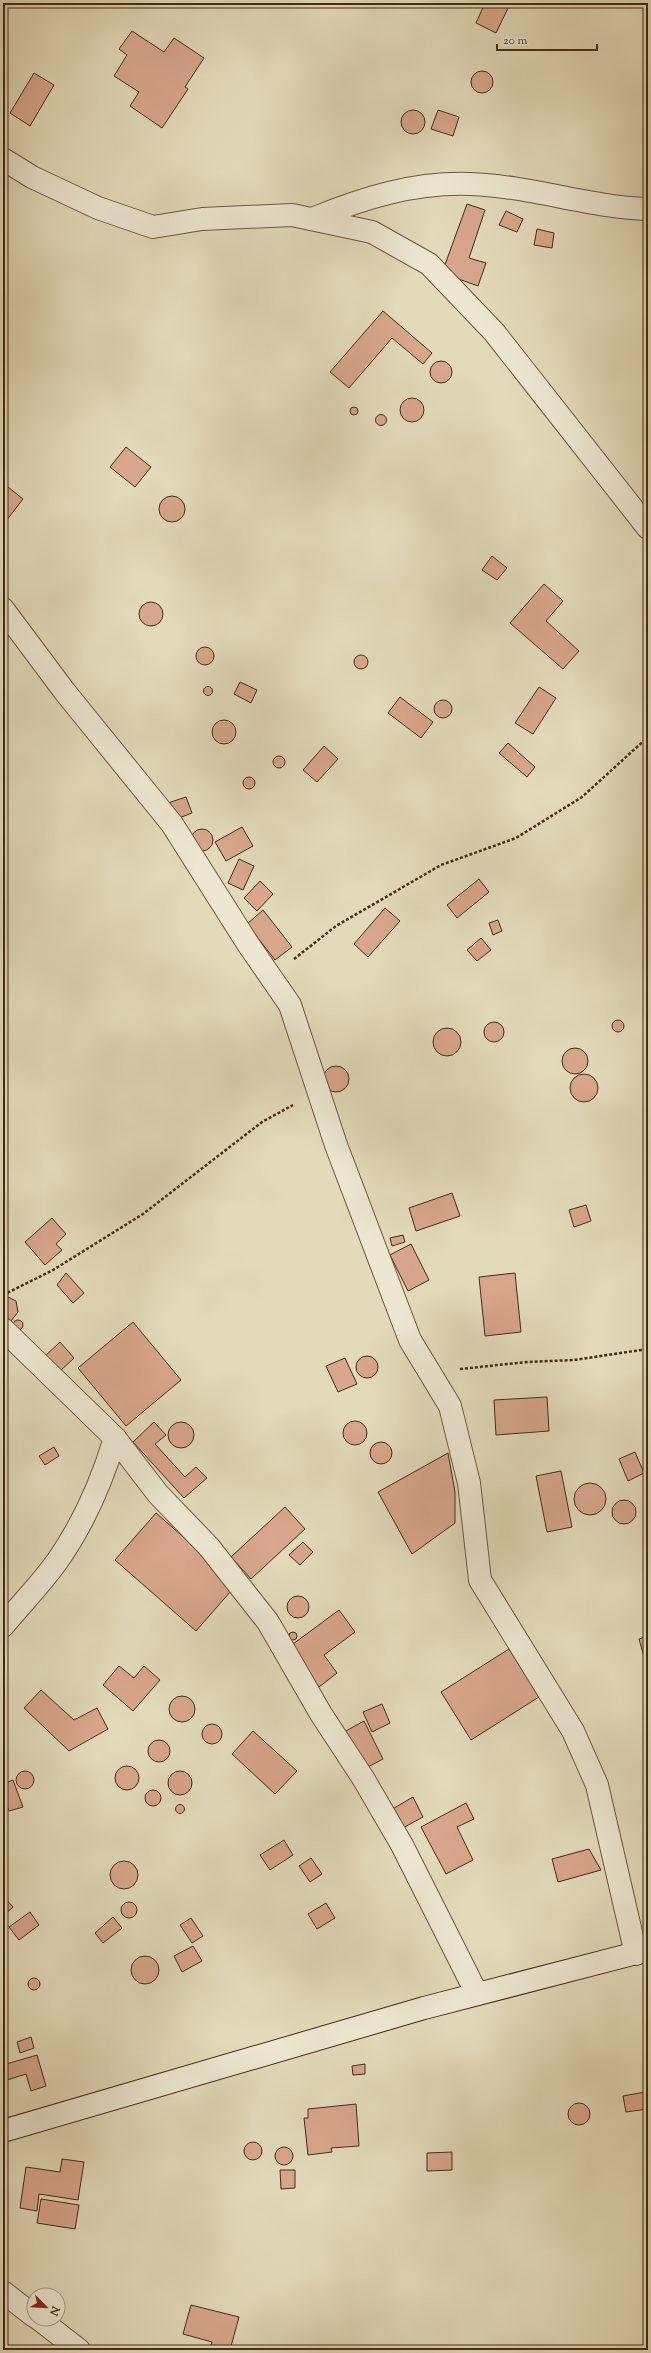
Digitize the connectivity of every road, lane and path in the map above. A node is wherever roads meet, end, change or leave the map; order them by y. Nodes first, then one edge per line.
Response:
1 (3, 159) edge
2 (648, 209) edge
3 (312, 219) junction
4 (648, 528) edge
5 (3, 609) edge
6 (648, 737) edge
7 (271, 977) junction
8 (319, 1091) junction
9 (3, 1295) edge
10 (3, 1329) edge
11 (648, 1349) edge
12 (430, 1372) junction
13 (115, 1438) junction
14 (3, 1626) edge
15 (642, 1952) edge
16 (477, 1994) junction
17 (3, 2131) edge
18 (3, 2292) edge
19 (26, 2310) edge
20 (49, 2327) edge
21 (79, 2350) edge

1 - 3 street
2 - 3 street
3 - 4 street
5 - 7 street
6 - 7 path
7 - 8 street
8 - 9 path
8 - 12 street
10 - 13 street
11 - 12 path
12 - 15 street
13 - 14 street
13 - 16 street
15 - 16 street
16 - 17 street
18 - 19 street
20 - 21 street

